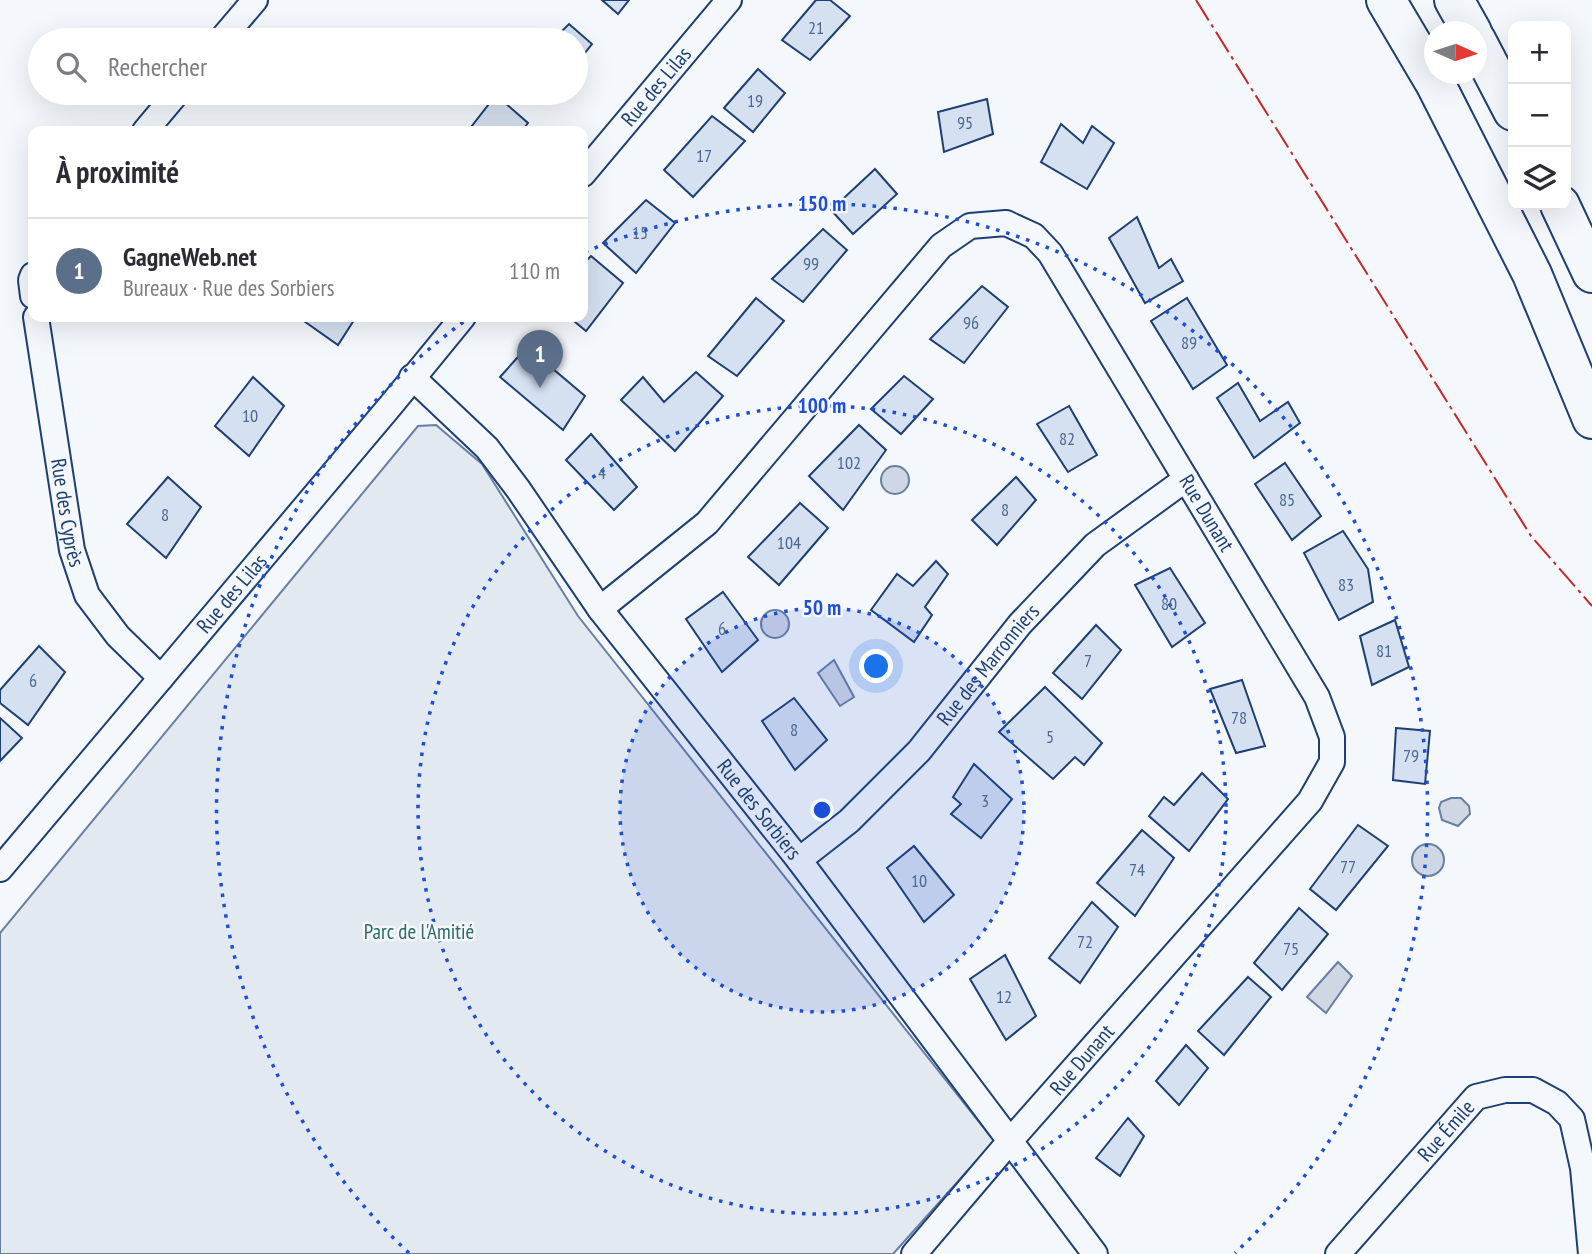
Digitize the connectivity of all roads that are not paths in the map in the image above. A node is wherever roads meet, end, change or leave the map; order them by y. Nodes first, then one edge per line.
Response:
1 (255, 0) edge
2 (729, 0) edge
3 (1386, 0) edge
4 (1454, 0) edge
5 (1466, 21) edge
6 (231, 28) edge
7 (1487, 61) edge
8 (1508, 101) edge
9 (167, 105) edge
10 (149, 126) edge
11 (588, 168) edge
12 (1562, 210) edge
13 (1592, 272) edge
14 (37, 322) edge
15 (459, 322) edge
16 (412, 377) junction
17 (1592, 419) edge
18 (1185, 479) junction
19 (600, 609) junction
20 (162, 678) junction
21 (799, 860) junction
22 (0, 869) edge
23 (1010, 1141) junction
24 (914, 1254) edge
25 (1095, 1254) edge
26 (1339, 1254) edge
27 (1591, 1254) edge

1 - 6 street
2 - 11 street, Rue des Lilas
3 - 17 main road
4 - 5 main road
7 - 8 main road
9 - 10 street
12 - 13 main road
14 - 20 street, Rue des Cyprès
15 - 16 street, Rue des Lilas
16 - 19 street, Rue des Sorbiers
16 - 20 street, Rue des Lilas
18 - 19 street, Rue Dunant
18 - 21 street, Rue des Marronniers
18 - 23 street, Rue Dunant
19 - 21 street, Rue des Sorbiers
20 - 22 street, Rue des Lilas
21 - 23 street, Rue des Sorbiers
23 - 24 street, Rue Dunant
23 - 25 street, Rue des Sorbiers
26 - 27 street, Rue Émile

